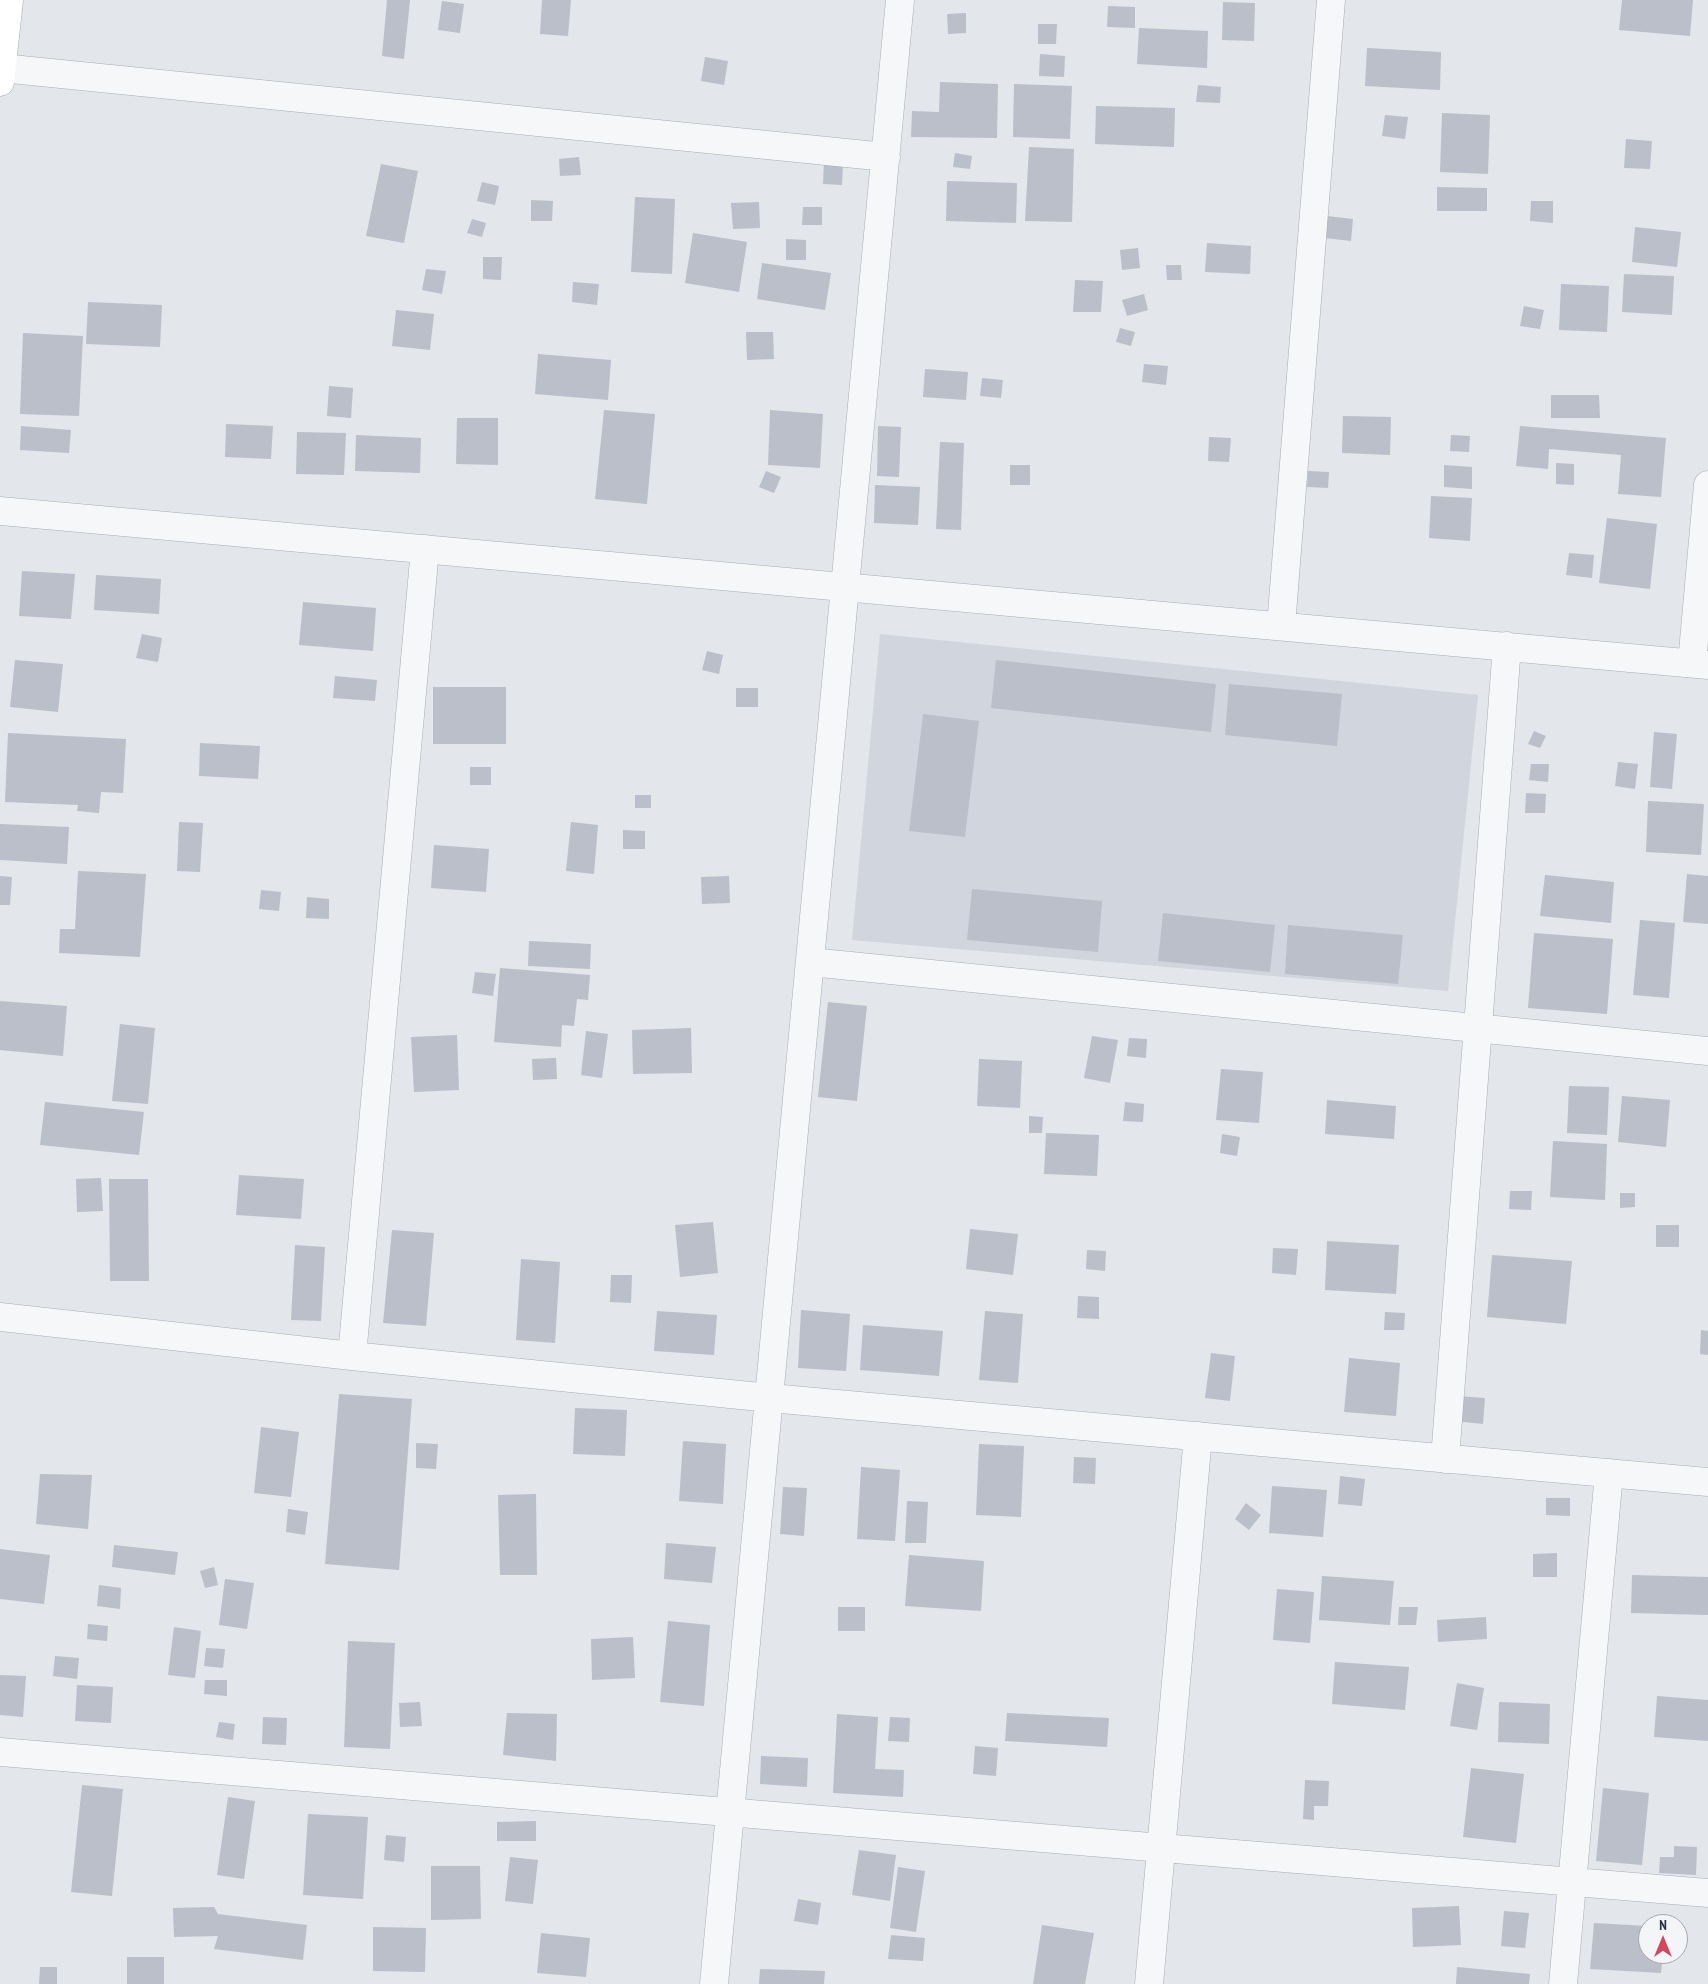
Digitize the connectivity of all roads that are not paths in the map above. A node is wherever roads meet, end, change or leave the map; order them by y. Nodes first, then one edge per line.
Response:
1 (9, 0) edge
2 (900, 0) edge
3 (1331, 0) edge
4 (1, 75) edge
5 (886, 157) junction
6 (1708, 485) edge
7 (0, 511) edge
8 (425, 549) junction
9 (846, 586) junction
10 (1281, 626) junction
11 (1507, 646) junction
12 (1700, 664) edge
13 (810, 962) junction
14 (1477, 1028) junction
15 (1708, 1051) edge
16 (0, 1317) edge
17 (352, 1356) junction
18 (770, 1398) junction
19 (1198, 1436) junction
20 (1445, 1459) junction
21 (1609, 1474) junction
22 (1708, 1482) edge
23 (0, 1752) edge
24 (731, 1812) junction
25 (1161, 1848) junction
26 (1572, 1882) junction
27 (1708, 1893) edge
28 (714, 1984) edge
29 (1149, 1984) edge
30 (1563, 1984) edge

1 - 4 main road
2 - 5 street
3 - 10 street
4 - 5 street
5 - 9 street
6 - 12 street
7 - 8 street
8 - 9 street
8 - 17 street
9 - 10 street
9 - 13 street
10 - 11 street
11 - 12 street
11 - 14 street
13 - 14 street
13 - 18 street
14 - 15 street
14 - 20 street
16 - 17 street
17 - 18 street
18 - 19 street
18 - 24 street
19 - 20 street
19 - 25 street
20 - 21 street
21 - 22 street
21 - 26 street
23 - 24 street
24 - 25 street
24 - 28 street
25 - 26 street
25 - 29 street
26 - 27 street
26 - 30 street

